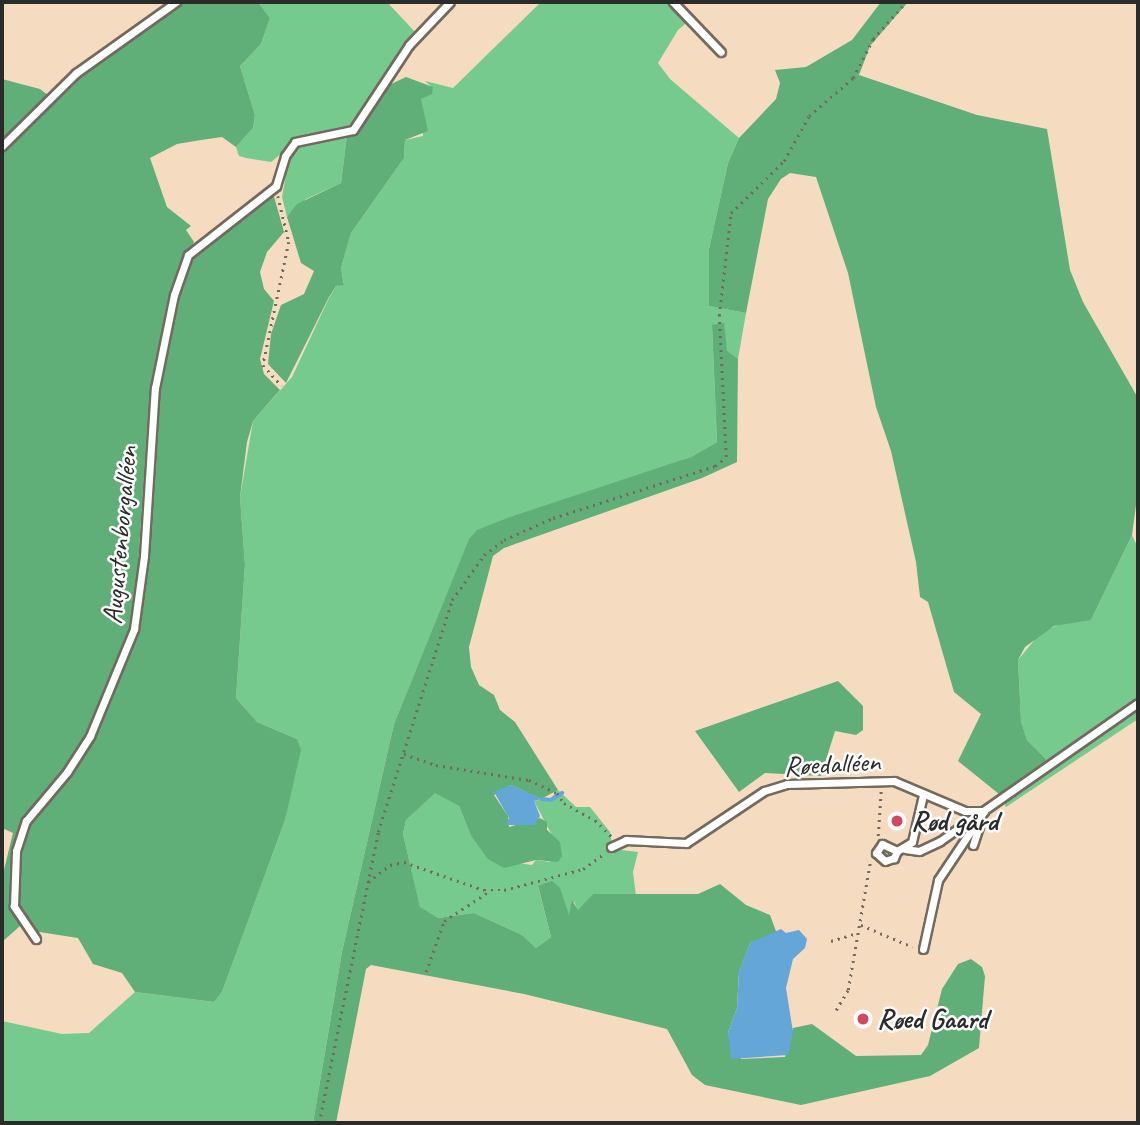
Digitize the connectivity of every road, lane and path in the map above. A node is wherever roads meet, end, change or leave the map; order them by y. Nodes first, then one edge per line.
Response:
1 (176, 2) edge
2 (450, 2) edge
3 (673, 2) edge
4 (906, 2) edge
5 (721, 52) dead end
6 (2, 146) edge
7 (276, 186) junction
8 (282, 386) dead end
9 (1138, 703) edge
10 (403, 753) junction
11 (881, 780) junction
12 (923, 795) junction
13 (984, 811) junction
14 (981, 822) junction
15 (614, 844) junction
16 (882, 844) junction
17 (974, 845) dead end
18 (901, 850) junction
19 (870, 861) dead end
20 (367, 883) junction
21 (491, 890) junction
22 (861, 925) junction
23 (856, 933) junction
24 (36, 939) dead end
25 (831, 941) dead end
26 (923, 949) joint
27 (426, 972) dead end
28 (836, 1010) dead end
29 (319, 1123) edge

1 - 6 lane
2 - 7 lane, Augustenborgalléen
3 - 5 lane
4 - 10 path
7 - 8 path
7 - 24 lane, Augustenborgalléen
9 - 13 lane
10 - 15 path
10 - 20 path
11 - 12 lane, Røedalléen
11 - 15 lane, Røedalléen
11 - 16 path
12 - 13 lane, Røedalléen
12 - 18 lane
13 - 14 lane
13 - 18 lane
14 - 17 lane
14 - 26 lane
15 - 21 path
16 - 18 lane
16 - 18 lane
19 - 22 path
20 - 21 path
20 - 29 path
21 - 27 path
22 - 23 path
22 - 26 path
23 - 25 path
23 - 28 path

